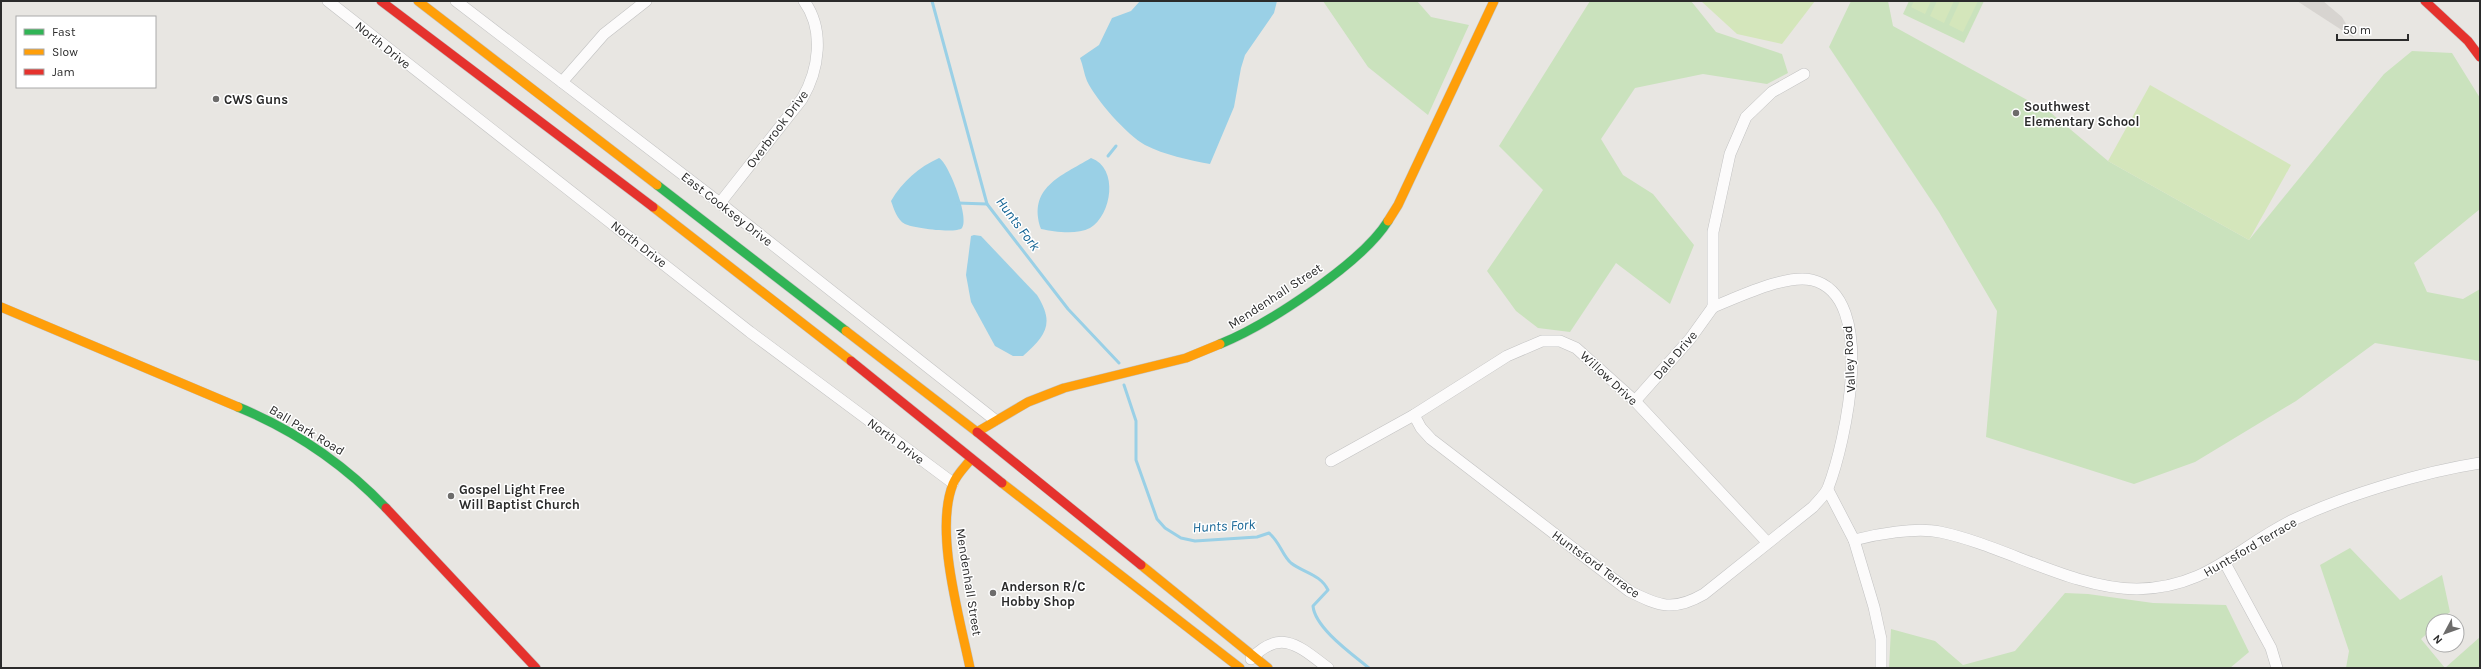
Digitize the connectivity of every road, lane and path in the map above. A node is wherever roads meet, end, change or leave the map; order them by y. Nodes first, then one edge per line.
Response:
1 (328, 1) edge
2 (381, 1) edge
3 (418, 1) edge
4 (456, 1) edge
5 (646, 1) edge
6 (804, 1) edge
7 (1494, 1) edge
8 (2425, 1) edge
9 (2480, 57) edge
10 (1804, 74) dead end
11 (562, 82) junction
12 (720, 203) junction
13 (1, 307) edge
14 (1713, 307) junction
15 (1635, 401) junction
16 (907, 405) junction
17 (1414, 415) junction
18 (995, 420) junction
19 (952, 430) dead end
20 (977, 432) junction
21 (965, 436) dead end
22 (971, 459) junction
23 (1331, 461) dead end
24 (2480, 463) edge
25 (1014, 479) dead end
26 (953, 483) junction
27 (1027, 485) dead end
28 (1828, 490) junction
29 (1061, 501) junction
30 (1854, 540) junction
31 (1767, 542) junction
32 (2225, 563) junction
33 (1253, 657) junction
34 (536, 668) edge
35 (970, 668) edge
36 (1241, 668) edge
37 (1268, 668) edge
38 (1328, 668) edge
39 (1881, 668) edge
40 (2277, 668) edge

1 - 26 street, North Drive
2 - 16 main road
3 - 20 main road
4 - 11 street, East Cooksey Drive
5 - 11 street
6 - 12 street, Overbrook Drive
7 - 18 main road, Mendenhall Street
8 - 9 main road
10 - 14 street
11 - 12 street, East Cooksey Drive
12 - 18 street, East Cooksey Drive
13 - 34 main road, Ball Park Road
14 - 15 street, Dale Drive
14 - 28 street, Valley Road
15 - 17 street, Willow Drive
15 - 31 street, Willow Drive
16 - 19 main road
16 - 22 main road
17 - 23 street, Willow Drive
17 - 31 street, Huntsford Terrace
18 - 20 main road, Mendenhall Street
20 - 21 main road, Mendenhall Street
20 - 29 main road
22 - 25 main road
22 - 26 main road, Mendenhall Street
22 - 36 main road
24 - 32 street, Huntsford Terrace
26 - 35 main road, Mendenhall Street
27 - 29 main road
28 - 30 street
28 - 31 street, Huntsford Terrace
29 - 33 main road
30 - 32 street, Huntsford Terrace
30 - 39 street
32 - 40 street
33 - 36 street
33 - 37 main road
33 - 38 street

